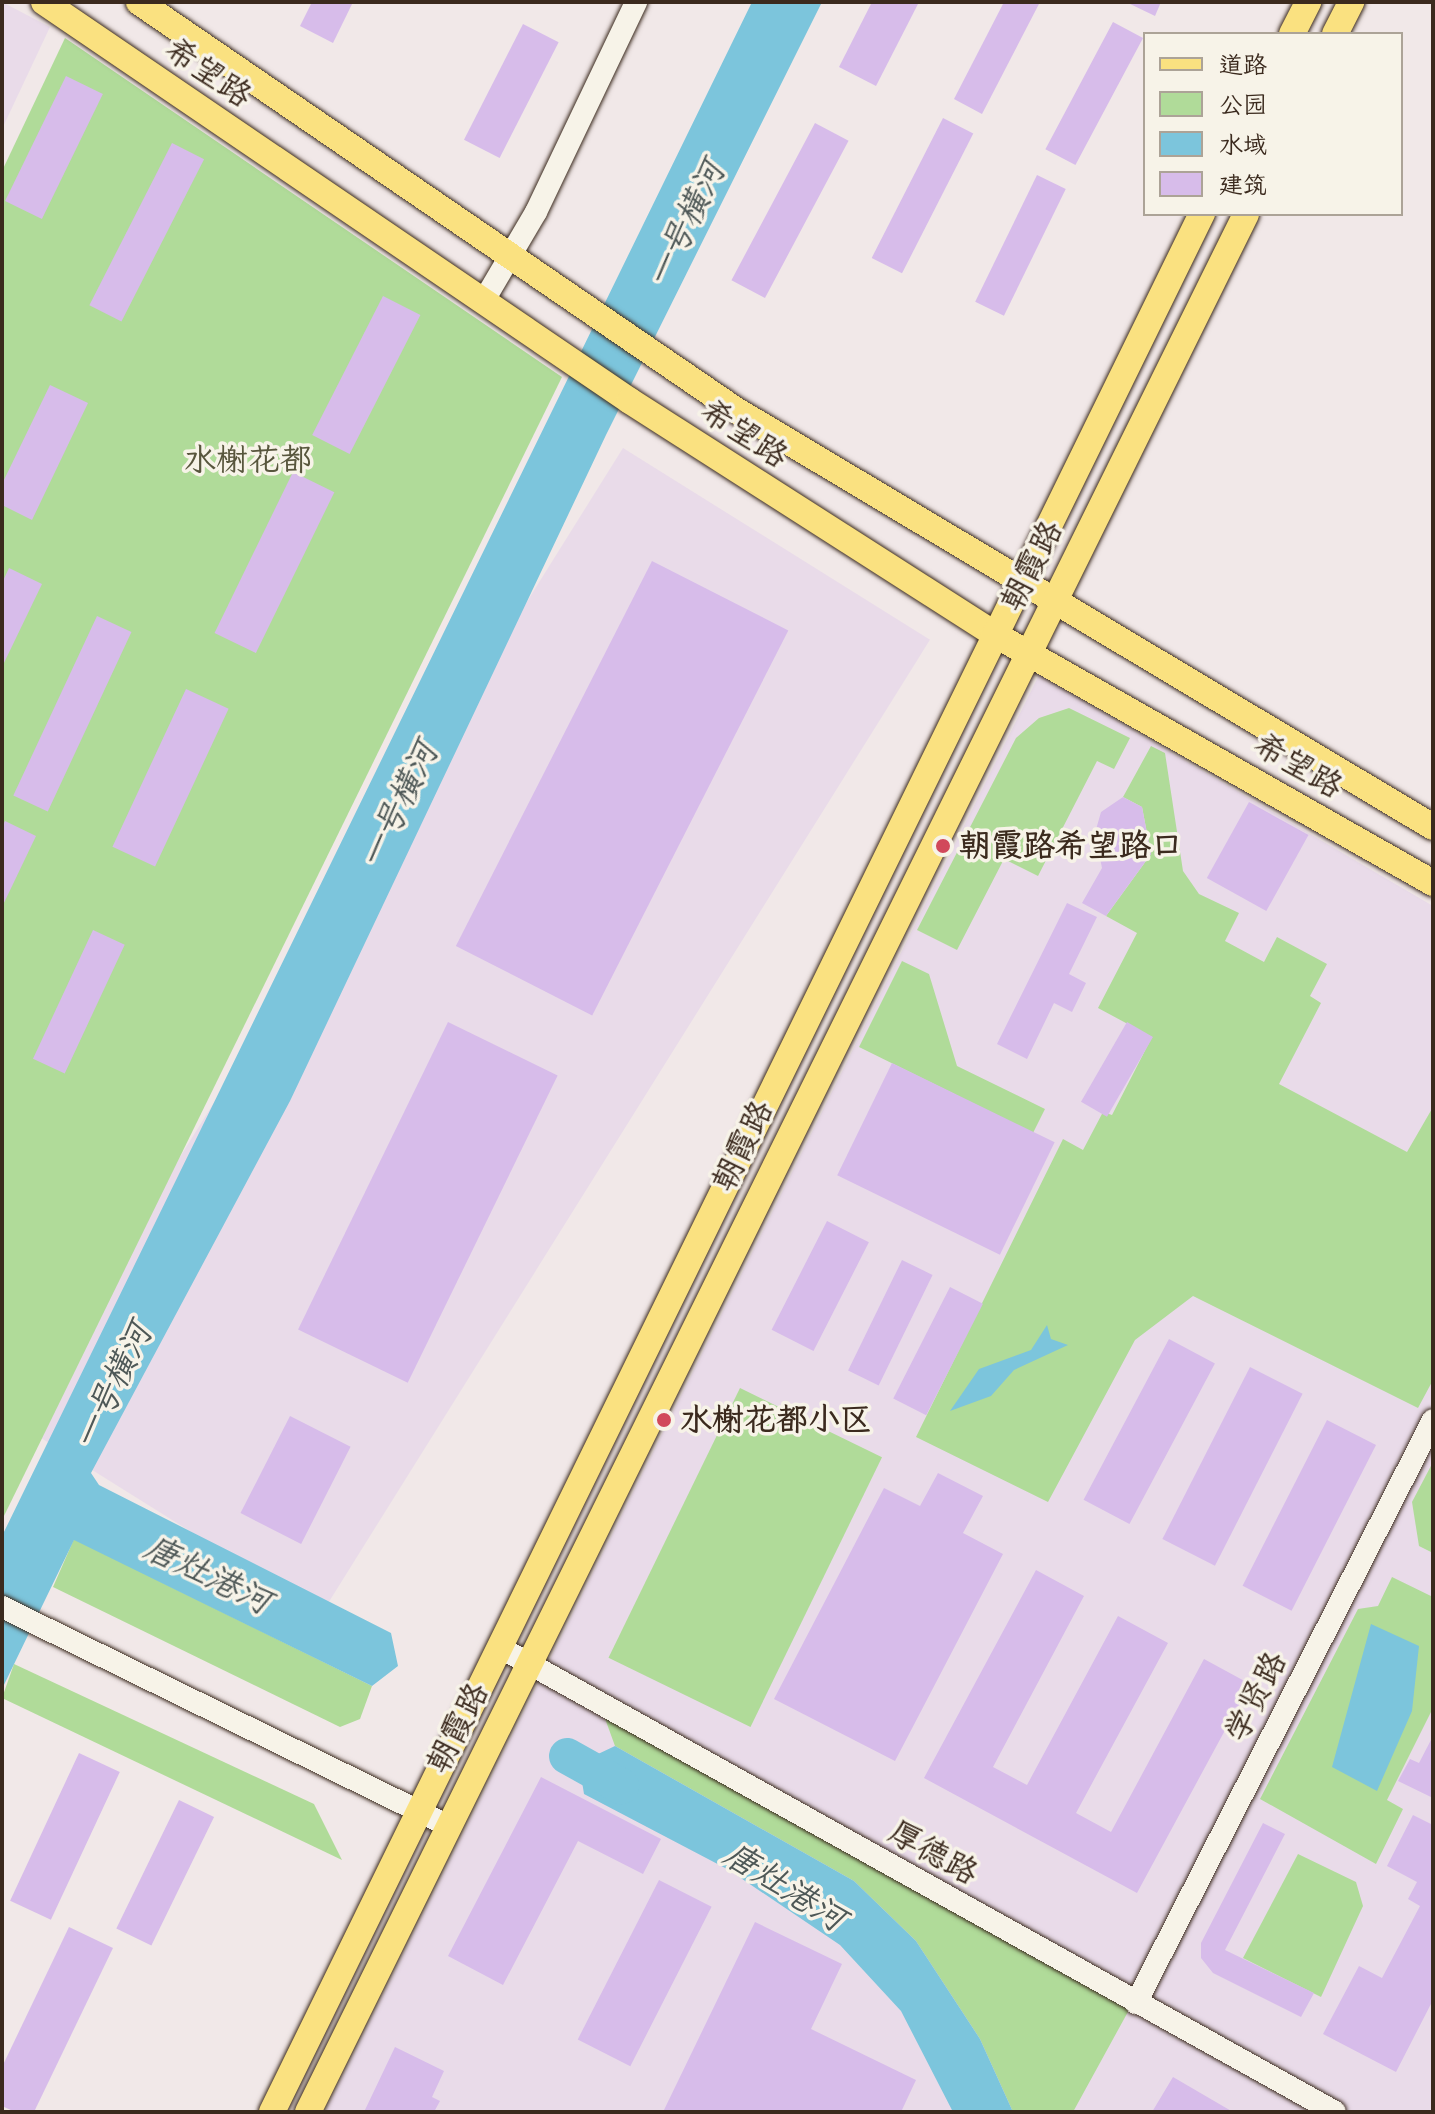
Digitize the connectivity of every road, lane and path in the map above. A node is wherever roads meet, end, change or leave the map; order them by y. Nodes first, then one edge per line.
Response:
1 (44, 2) edge
2 (139, 2) edge
3 (636, 2) edge
4 (1308, 2) edge
5 (1351, 2) edge
6 (1293, 32) edge
7 (1336, 32) edge
8 (1201, 216) edge
9 (1245, 216) edge
10 (513, 255) junction
11 (483, 302) junction
12 (1021, 579) junction
13 (1055, 597) junction
14 (994, 634) junction
15 (1027, 649) junction
16 (1433, 827) edge
17 (1433, 883) edge
18 (1433, 1420) edge
19 (2, 1607) edge
20 (501, 1648) junction
21 (528, 1664) junction
22 (417, 1812) junction
23 (447, 1825) junction
24 (1136, 2003) junction
25 (272, 2112) edge
26 (308, 2112) edge
27 (1335, 2112) edge

1 - 11 main road, 希望路
2 - 10 main road, 希望路
3 - 10 street
4 - 6 main road
5 - 7 main road
8 - 12 main road, 朝霞路
9 - 13 main road, 朝霞路
10 - 11 street
10 - 12 main road, 希望路
11 - 14 main road, 希望路
12 - 13 main road, 希望路
12 - 14 main road, 朝霞路
13 - 15 main road, 朝霞路
13 - 16 main road, 希望路
14 - 15 main road, 希望路
14 - 20 main road, 朝霞路
15 - 17 main road, 希望路
15 - 21 main road, 朝霞路
18 - 24 street, 学贤路
19 - 22 street
20 - 21 street, 厚德路
20 - 22 main road, 朝霞路
21 - 23 main road, 朝霞路
21 - 24 street, 厚德路
22 - 23 street
22 - 25 main road, 朝霞路
23 - 26 main road, 朝霞路
24 - 27 street, 厚德路

